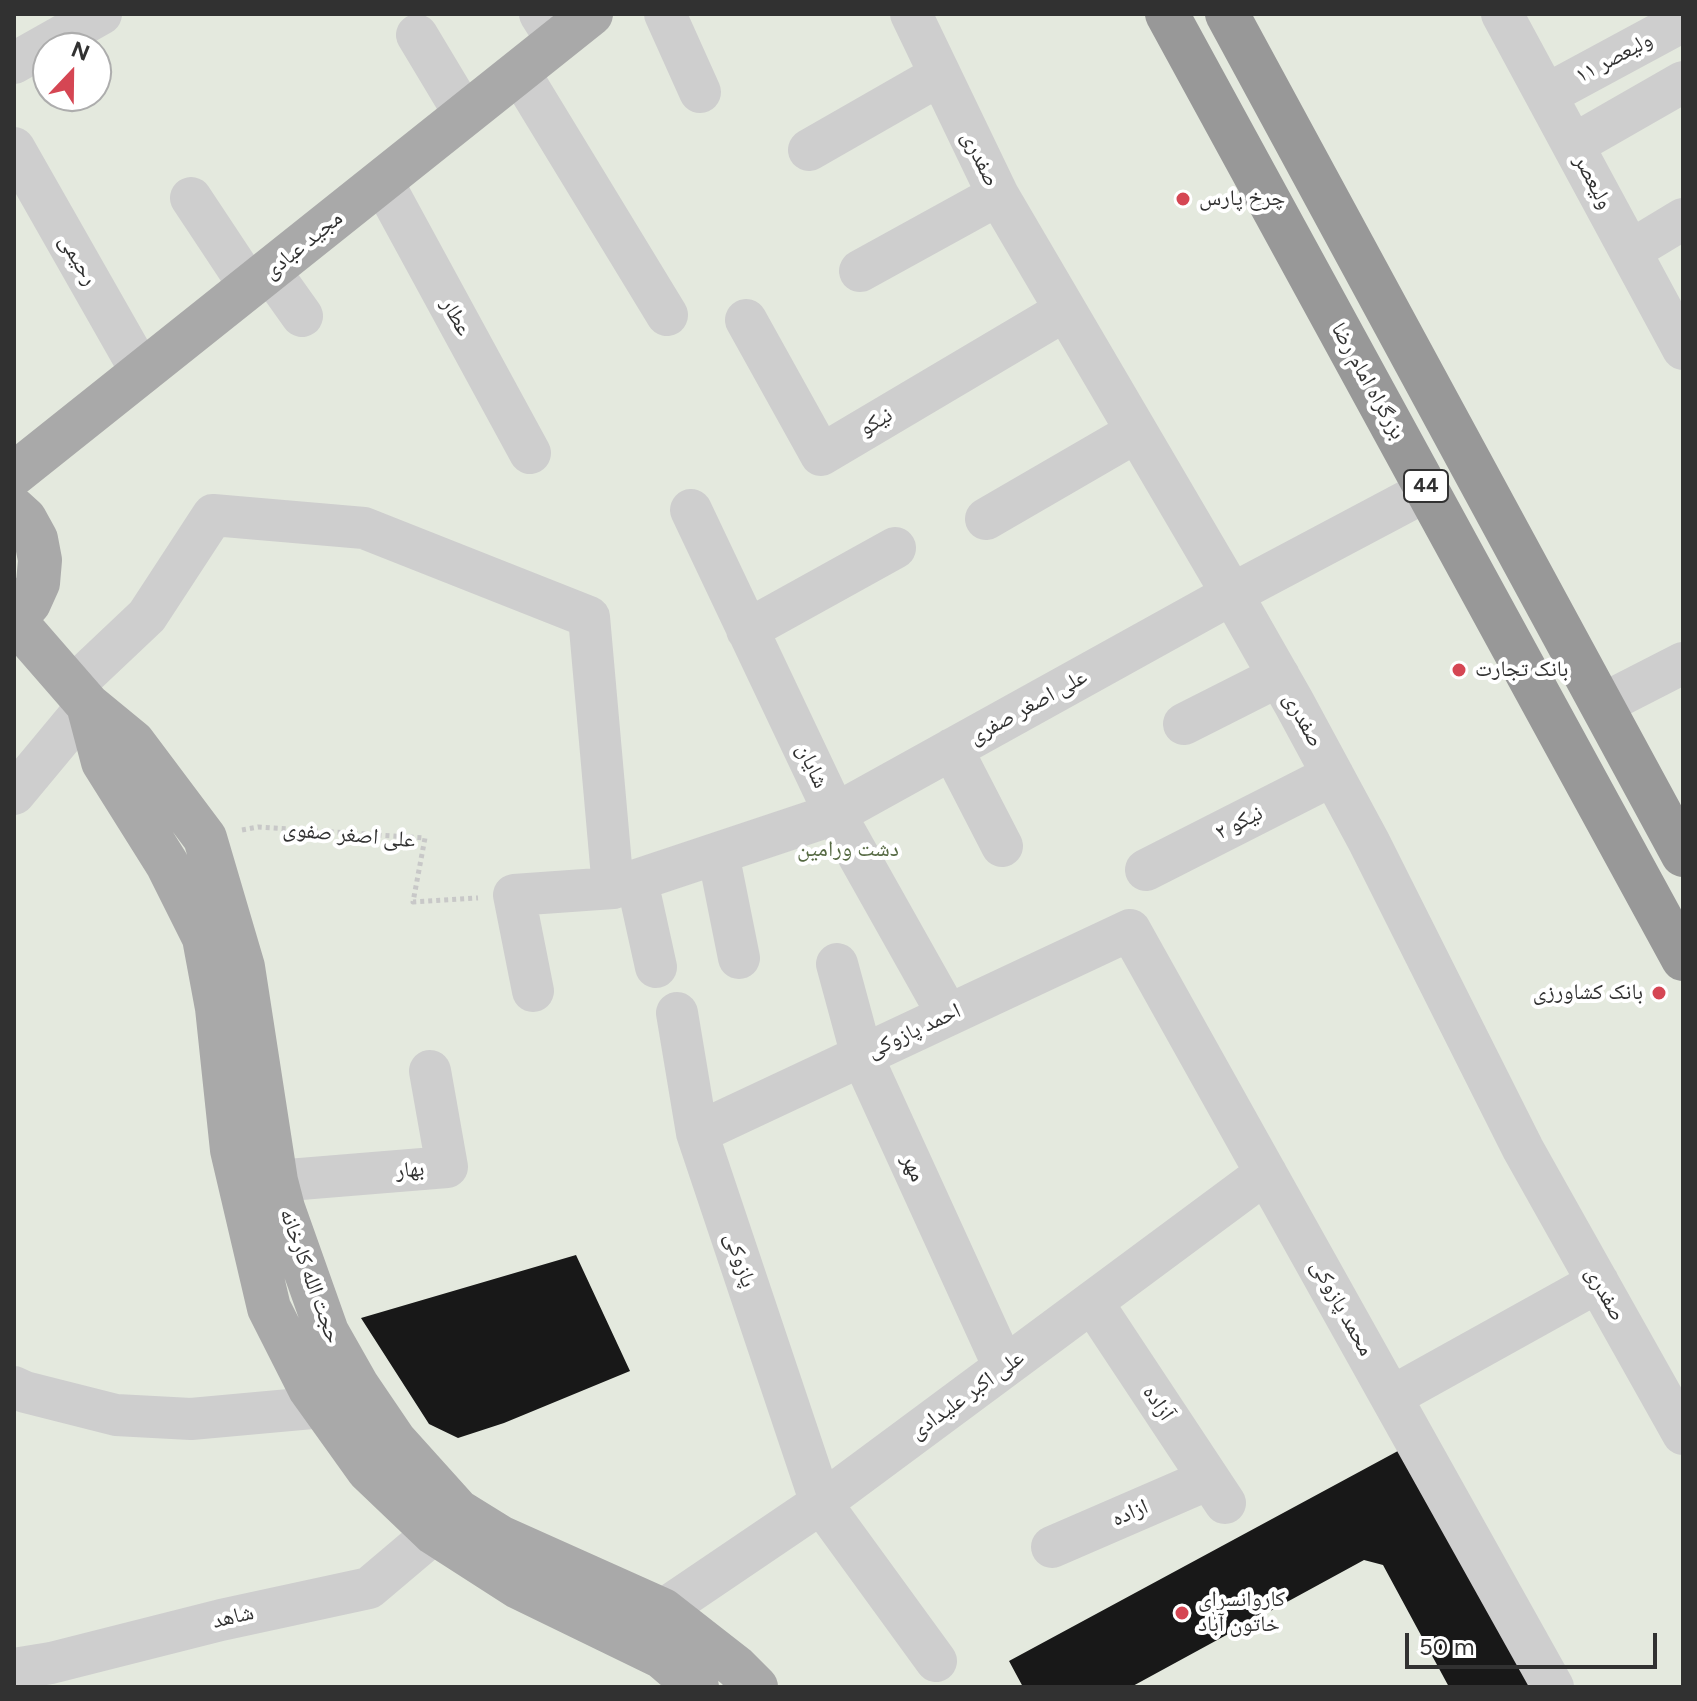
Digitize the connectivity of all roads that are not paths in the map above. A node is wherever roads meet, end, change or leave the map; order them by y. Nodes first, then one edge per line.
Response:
1 (101, 14) edge
2 (591, 14) edge
3 (665, 14) edge
4 (911, 14) edge
5 (1167, 14) edge
6 (1227, 14) edge
7 (1502, 14) edge
8 (1683, 21) edge
9 (549, 28) edge
10 (417, 35) dead end
11 (14, 63) edge
12 (519, 72) junction
13 (940, 75) junction
14 (1683, 82) edge
15 (700, 92) dead end
16 (1546, 95) junction
17 (465, 115) junction
18 (1573, 145) junction
19 (14, 148) edge
20 (809, 150) dead end
21 (382, 181) junction
22 (998, 195) junction
23 (191, 198) dead end
24 (1683, 219) edge
25 (1630, 251) junction
26 (860, 271) dead end
27 (260, 279) junction
28 (1064, 311) junction
29 (667, 315) dead end
30 (302, 316) dead end
31 (746, 320) dead end
32 (1683, 349) edge
33 (142, 373) junction
34 (1136, 432) junction
35 (530, 453) dead end
36 (14, 474) edge
37 (1428, 490) junction
38 (14, 509) edge
39 (691, 510) dead end
40 (986, 519) dead end
41 (895, 548) dead end
42 (1232, 594) junction
43 (14, 620) edge
44 (747, 630) junction
45 (1683, 663) edge
46 (1279, 676) junction
47 (81, 695) junction
48 (1601, 705) junction
49 (1184, 724) dead end
50 (952, 749) junction
51 (1333, 775) junction
52 (14, 794) edge
53 (835, 814) junction
54 (1002, 846) dead end
55 (718, 853) junction
56 (1683, 855) edge
57 (1146, 870) dead end
58 (625, 884) junction
59 (1130, 930) joint
60 (739, 958) dead end
61 (1683, 959) edge
62 (837, 964) dead end
63 (656, 967) dead end
64 (533, 991) dead end
65 (677, 1013) dead end
66 (948, 1015) junction
67 (862, 1056) junction
68 (430, 1071) dead end
69 (697, 1133) junction
70 (1266, 1173) junction
71 (276, 1181) junction
72 (1598, 1282) junction
73 (1092, 1302) junction
74 (1004, 1367) junction
75 (14, 1387) edge
76 (1391, 1397) junction
77 (323, 1407) junction
78 (1683, 1434) edge
79 (1217, 1491) joint
80 (821, 1503) junction
81 (434, 1533) junction
82 (1052, 1547) dead end
83 (663, 1610) junction
84 (936, 1661) dead end
85 (14, 1669) edge
86 (691, 1679) edge
87 (756, 1687) edge
88 (1553, 1687) edge

1 - 11 street
2 - 9 main road, مجید عبادی
3 - 15 street
4 - 13 street, صفدری
5 - 37 highway, بزرگراه امام رضا / 44
6 - 48 highway, 44
7 - 16 street, ولیعصر
8 - 16 street, ولیعصر ۱۱
9 - 12 main road, مجید عبادی
10 - 17 street
12 - 17 main road, مجید عبادی
12 - 29 street
13 - 20 street
13 - 22 street, صفدری
14 - 18 street
16 - 18 street, ولیعصر
17 - 21 main road, مجید عبادی
18 - 25 street, ولیعصر
19 - 33 street, رحیمی
21 - 27 main road, مجید عبادی
21 - 35 street, عطار
22 - 26 street
22 - 28 street, صفدری
23 - 27 street
24 - 25 street
25 - 32 street, ولیعصر
27 - 30 street
27 - 33 main road, مجید عبادی
28 - 31 street, نیکو
28 - 34 street, صفدری
33 - 36 main road, مجید عبادی
34 - 40 street
34 - 42 street, صفدری
37 - 42 street, علی اصغر صفری
37 - 61 highway, بزرگراه امام رضا / 44
38 - 43 main road
39 - 44 street, شایان
41 - 44 street
42 - 46 street, صفدری
42 - 50 street, علی اصغر صفری
43 - 47 main road, حجت الله کارخانه
44 - 53 street, شایان
45 - 48 street
46 - 49 street
46 - 51 street, صفدری
47 - 52 street
47 - 58 street
47 - 71 main road, حجت الله کارخانه
47 - 77 main road, حجت الله کارخانه
48 - 56 highway, 44
50 - 53 street, علی اصغر صفری
50 - 54 street
51 - 57 street, نیکو ۲
51 - 72 street, صفدری
53 - 55 street, علی اصغر صفری
53 - 66 street, شایان
55 - 58 street, علی اصغر صفری
55 - 60 street
58 - 63 street
58 - 64 street
59 - 66 street, احمد پازوکی
59 - 70 street, محمد پازوکی
62 - 67 street, مهر
65 - 69 street, پازوکی
66 - 67 street, احمد پازوکی
67 - 69 street, احمد پازوکی
67 - 74 street, مهر
68 - 71 street, بهار
69 - 80 street, پازوکی
70 - 73 street, علی اکبر علیدادی
70 - 76 street, محمد پازوکی
71 - 83 main road, حجت الله کارخانه
72 - 76 street
72 - 78 street, صفدری
73 - 74 street, علی اکبر علیدادی
73 - 79 street, آزاده
74 - 80 street, علی اکبر علیدادی
75 - 77 street
76 - 88 street, محمد پازوکی
77 - 81 main road, حجت الله کارخانه
79 - 82 street, ازاده
80 - 83 street, علی اکبر علیدادی
80 - 84 street, پازوکی
81 - 85 street, شاهد
81 - 86 main road, حجت الله کارخانه
83 - 86 main road, حجت الله کارخانه
86 - 87 main road, حجت الله کارخانه

